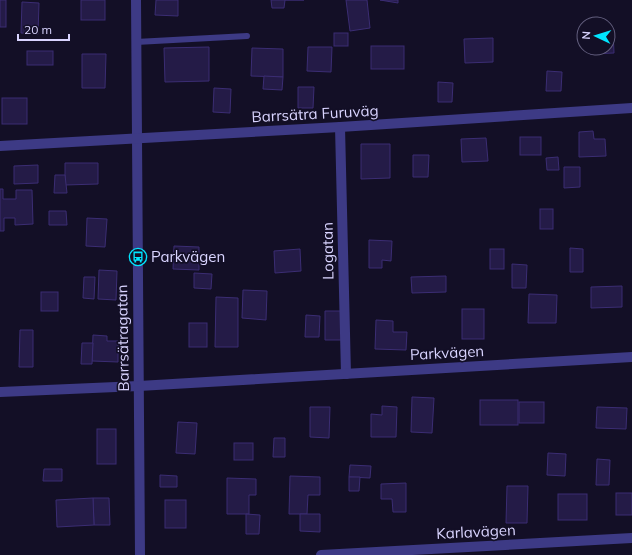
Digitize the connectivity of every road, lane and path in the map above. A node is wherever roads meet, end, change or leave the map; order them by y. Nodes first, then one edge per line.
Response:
1 (136, 0) edge
2 (247, 36) dead end
3 (136, 42) junction
4 (632, 108) edge
5 (340, 127) junction
6 (137, 139) junction
7 (0, 146) edge
8 (632, 357) edge
9 (346, 374) junction
10 (139, 386) junction
11 (0, 392) edge
12 (632, 538) edge
13 (140, 555) edge
14 (321, 555) edge

1 - 3 street, Barrsätragatan
2 - 3 lane
3 - 6 street, Barrsätragatan
4 - 5 street, Barrsätra Furuväg
5 - 6 street, Barrsätra Furuväg
5 - 9 street, Logatan
6 - 7 street, Barrsätra Furuväg
6 - 10 street, Barrsätragatan
8 - 9 street, Parkvägen
9 - 10 street, Parkvägen
10 - 11 street, Parkvägen
10 - 13 street, Barrsätragatan
12 - 14 street, Karlavägen

